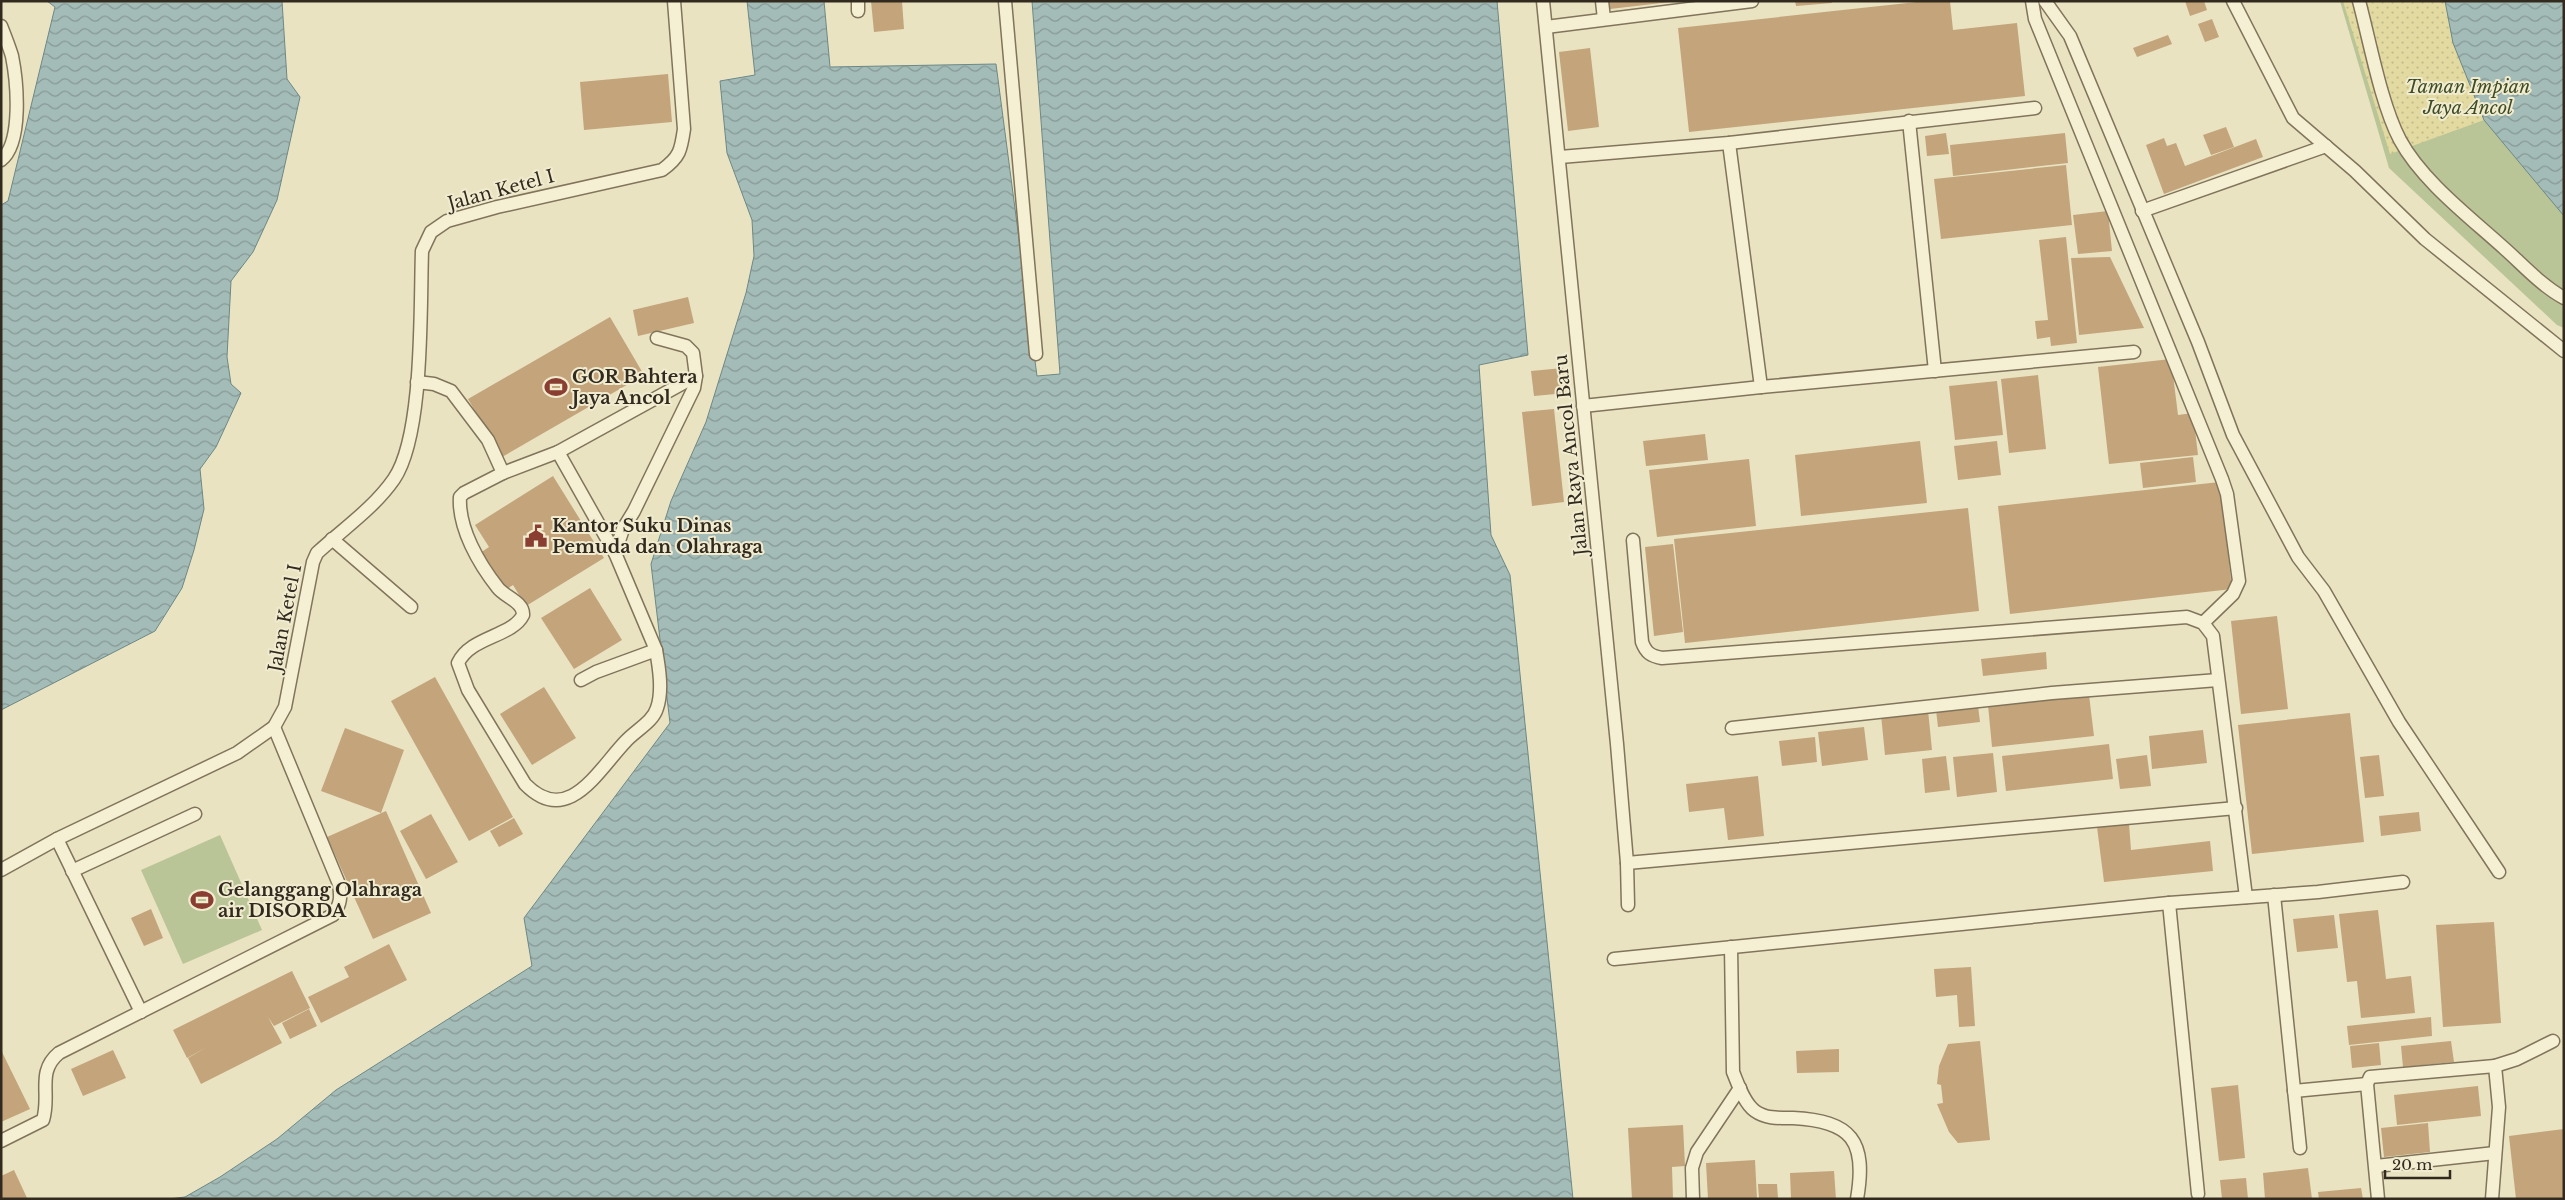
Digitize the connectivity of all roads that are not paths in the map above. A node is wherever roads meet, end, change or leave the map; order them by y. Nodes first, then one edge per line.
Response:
1 (674, 1) edge
2 (1005, 1) edge
3 (1544, 1) edge
4 (1602, 1) edge
5 (1752, 1) edge
6 (2032, 1) edge
7 (2044, 1) edge
8 (2233, 1) edge
9 (2359, 1) edge
10 (1604, 19) junction
11 (1, 26) edge
12 (1546, 27) junction
13 (2035, 108) dead end
14 (1909, 121) junction
15 (1729, 143) junction
16 (2326, 146) junction
17 (1560, 157) junction
18 (1, 160) edge
19 (2142, 211) junction
20 (2564, 298) edge
21 (657, 338) dead end
22 (2564, 351) edge
23 (2134, 352) dead end
24 (1036, 354) dead end
25 (1936, 371) junction
26 (696, 376) junction
27 (417, 382) junction
28 (1761, 386) junction
29 (1584, 406) junction
30 (558, 452) junction
31 (503, 473) junction
32 (332, 539) junction
33 (1633, 540) dead end
34 (615, 553) junction
35 (411, 607) dead end
36 (2203, 623) junction
37 (656, 650) junction
38 (581, 680) dead end
39 (2218, 680) junction
40 (274, 726) junction
41 (1732, 728) dead end
42 (2236, 808) junction
43 (194, 814) dead end
44 (57, 838) junction
45 (1627, 863) junction
46 (1, 870) edge
47 (72, 871) junction
48 (2499, 872) dead end
49 (2403, 882) dead end
50 (2274, 895) junction
51 (2246, 897) junction
52 (2169, 902) junction
53 (1628, 905) dead end
54 (1731, 947) junction
55 (1614, 959) dead end
56 (141, 1012) junction
57 (2552, 1041) dead end
58 (2495, 1066) junction
59 (2367, 1084) junction
60 (1740, 1088) junction
61 (2294, 1091) junction
62 (1, 1141) edge
63 (2300, 1148) dead end
64 (2495, 1153) junction
65 (2376, 1166) junction
66 (2198, 1194) dead end
67 (1693, 1199) edge
68 (1857, 1199) edge
69 (2378, 1199) edge
70 (2492, 1199) edge

1 - 27 lane, Jalan Ketel I
2 - 24 lane
3 - 12 lane, Jalan Raya Ancol Baru
4 - 10 lane
5 - 10 lane
6 - 36 lane
7 - 19 lane
8 - 16 lane
9 - 20 lane
10 - 12 lane
11 - 18 lane
12 - 17 lane, Jalan Raya Ancol Baru
13 - 14 lane
14 - 15 lane
14 - 25 lane
15 - 17 lane
15 - 28 lane
16 - 19 lane
16 - 22 lane
17 - 29 lane, Jalan Raya Ancol Baru
19 - 48 lane
21 - 26 lane
23 - 25 lane
25 - 28 lane
26 - 30 lane
26 - 34 lane
27 - 31 lane
27 - 32 lane, Jalan Ketel I
28 - 29 lane
29 - 45 lane, Jalan Raya Ancol Baru
30 - 31 lane
30 - 34 lane
31 - 37 lane
32 - 35 lane
32 - 40 lane, Jalan Ketel I
33 - 36 lane
34 - 37 lane
36 - 39 lane
37 - 38 lane
39 - 41 lane
39 - 42 lane
40 - 44 lane, Jalan Ketel I
40 - 56 lane
42 - 45 lane
42 - 51 lane
43 - 47 lane
44 - 46 lane, Jalan Ketel I
44 - 47 lane
45 - 53 lane, Jalan Raya Ancol Baru
47 - 56 lane
49 - 50 lane
50 - 51 lane
50 - 61 lane
51 - 52 lane
52 - 54 lane
52 - 66 lane
54 - 55 lane
54 - 60 lane
56 - 62 lane
57 - 58 lane
58 - 59 lane
58 - 64 lane
59 - 61 lane
59 - 65 lane
60 - 67 lane
60 - 68 lane
61 - 63 lane
64 - 65 lane
64 - 70 lane
65 - 69 lane

